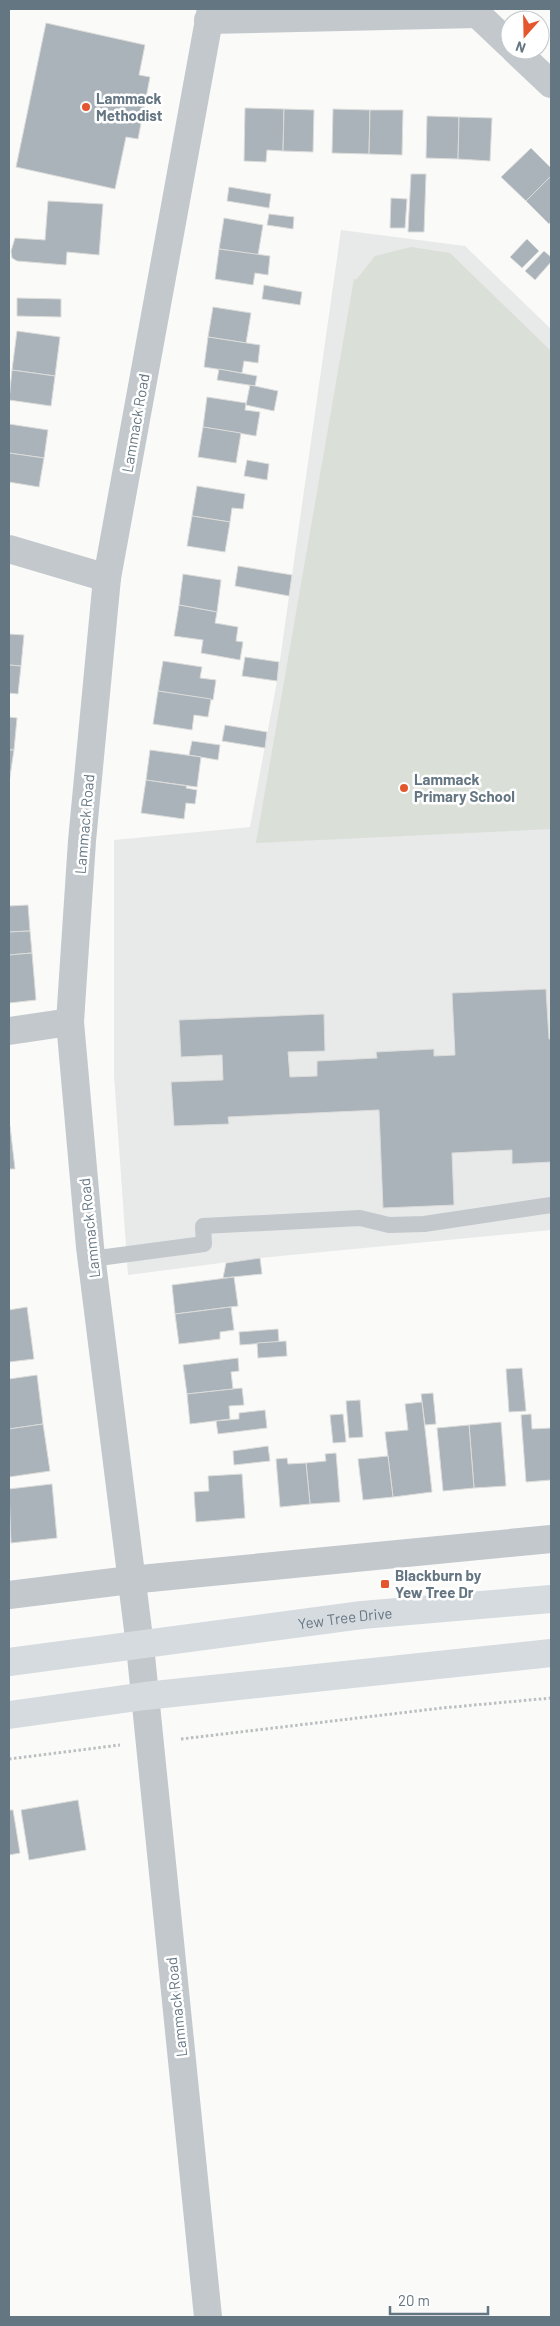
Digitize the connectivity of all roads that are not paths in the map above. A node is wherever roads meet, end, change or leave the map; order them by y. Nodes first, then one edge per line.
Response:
1 (477, 10) edge
2 (210, 15) edge
3 (500, 34) edge
4 (526, 60) edge
5 (551, 84) edge
6 (9, 549) edge
7 (107, 578) junction
8 (70, 1022) junction
9 (9, 1031) edge
10 (551, 1205) edge
11 (91, 1259) junction
12 (551, 1539) edge
13 (130, 1580) junction
14 (9, 1595) edge
15 (551, 1599) edge
16 (140, 1646) junction
17 (551, 1652) edge
18 (9, 1662) edge
19 (144, 1696) junction
20 (9, 1715) edge
21 (208, 2317) edge

1 - 2 street
1 - 3 street
2 - 7 street, Lammack Road
4 - 5 street
6 - 7 street
7 - 8 street, Lammack Road
8 - 9 street
8 - 11 street, Lammack Road
10 - 11 lane
11 - 13 street, Lammack Road
12 - 13 street
13 - 14 street
13 - 16 street, Lammack Road
15 - 16 highway, Yew Tree Drive
16 - 18 highway, Yew Tree Drive
16 - 19 street, Lammack Road
17 - 19 highway
19 - 20 highway
19 - 21 street, Lammack Road

